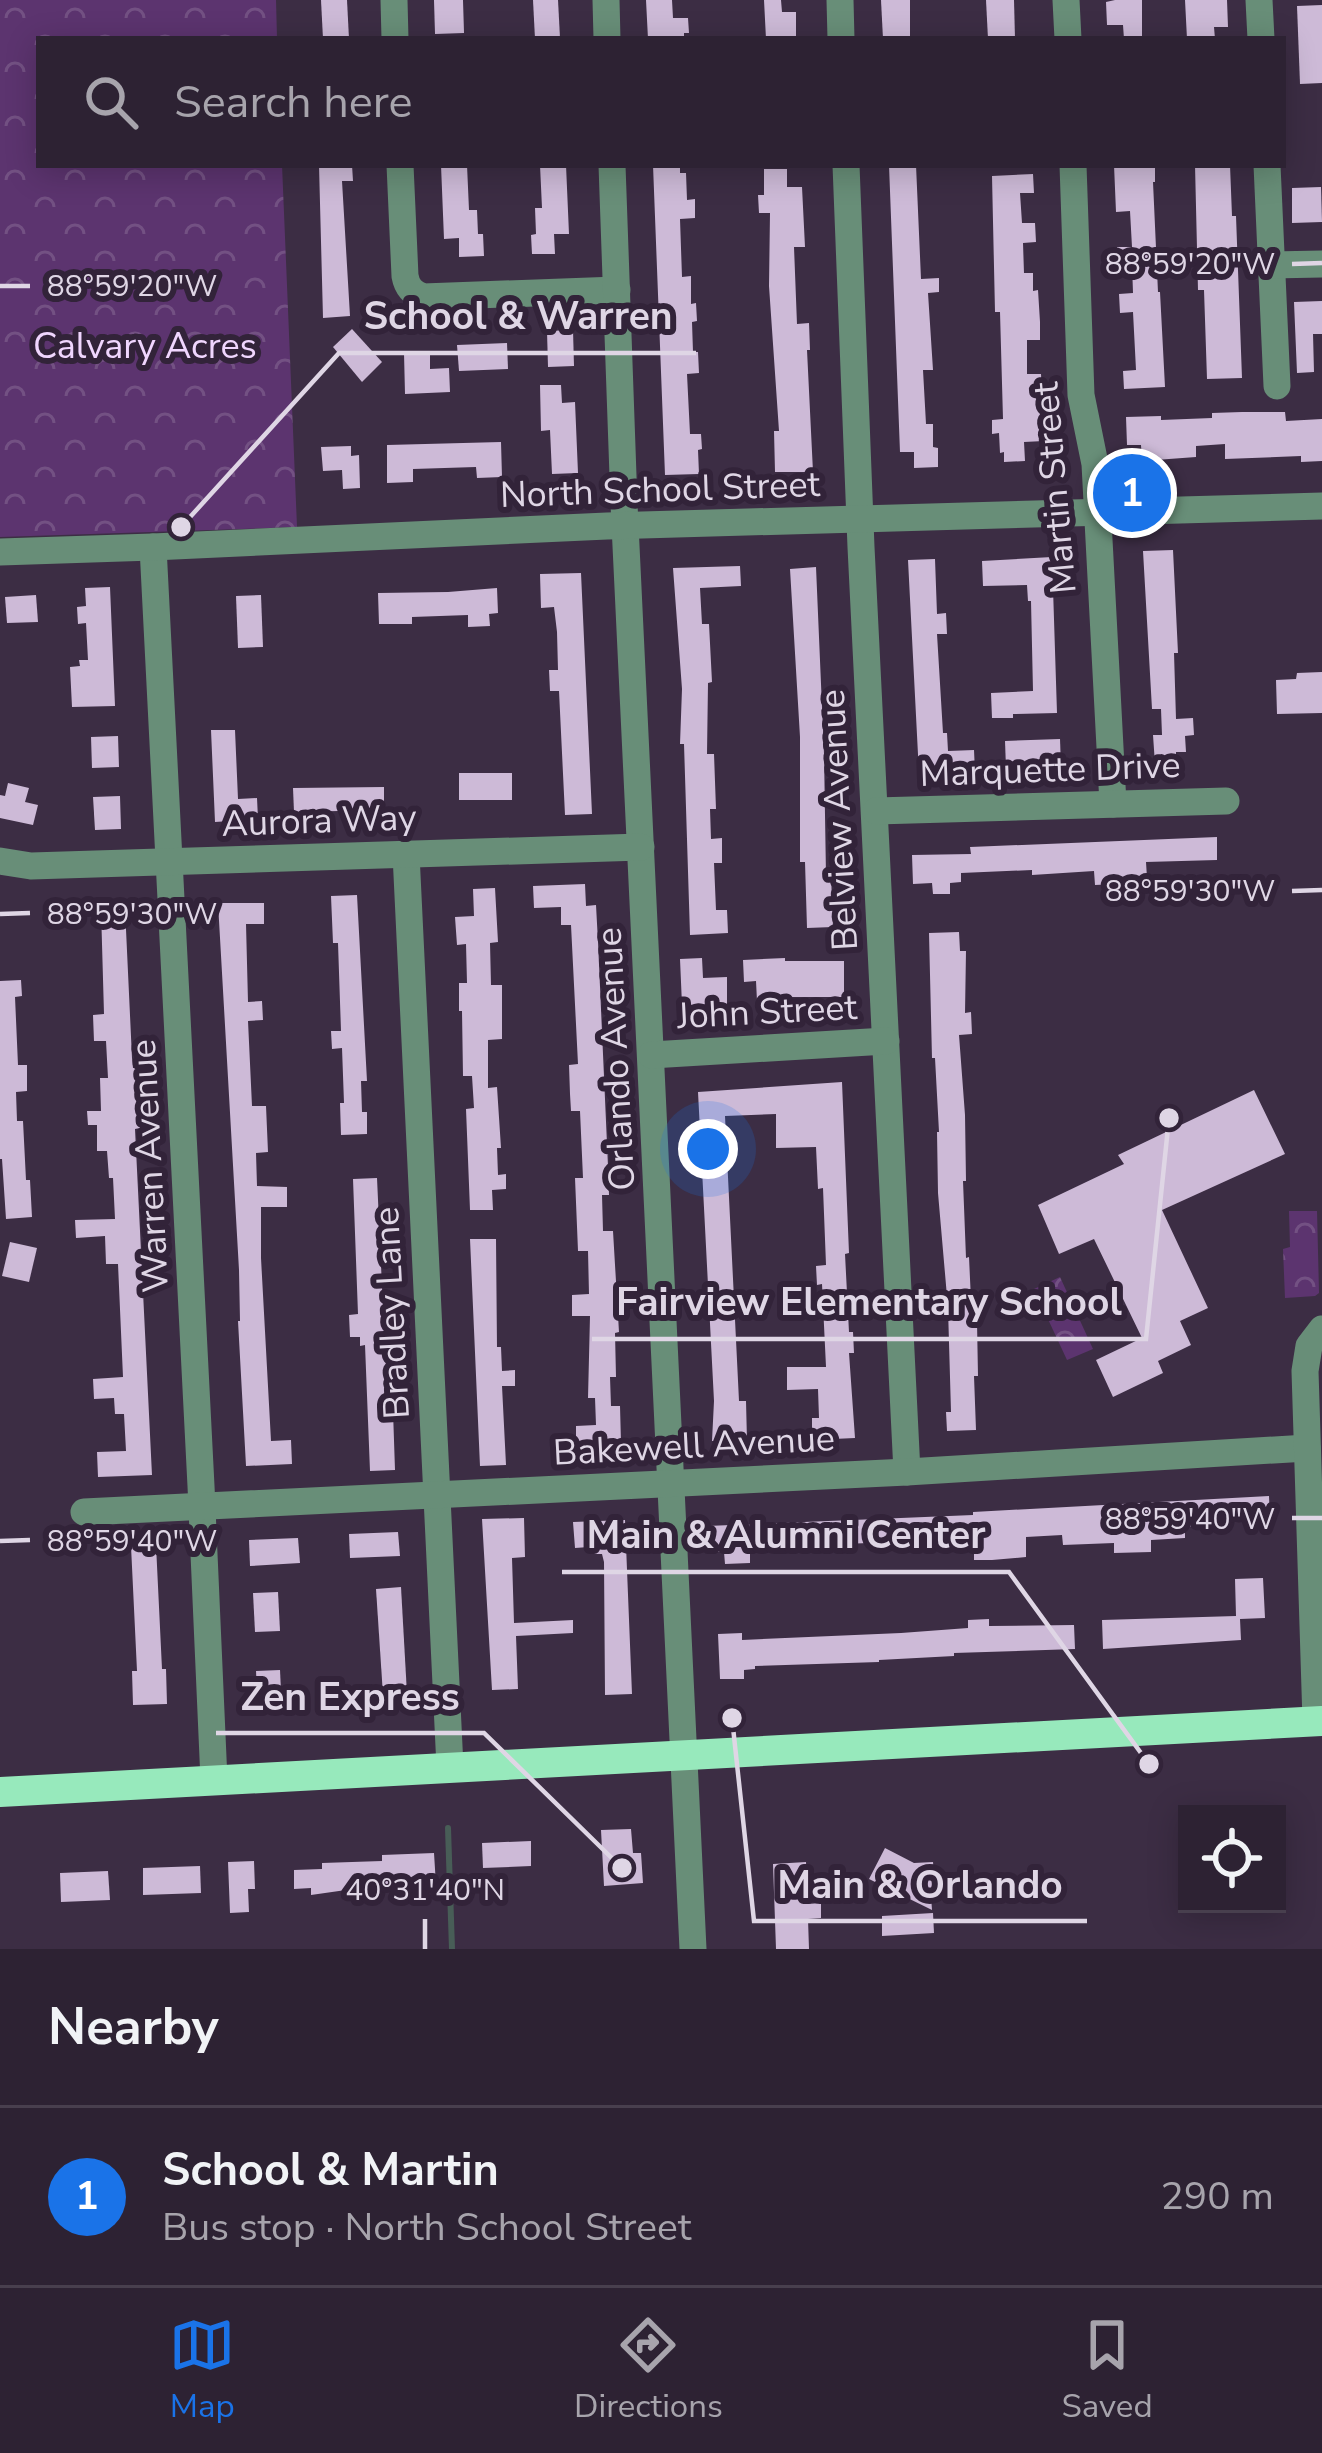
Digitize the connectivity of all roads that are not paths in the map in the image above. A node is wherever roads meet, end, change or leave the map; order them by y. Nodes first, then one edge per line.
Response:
1 (394, 0) edge
2 (606, 0) edge
3 (840, 0) edge
4 (1066, 0) edge
5 (1259, 0) edge
6 (395, 36) edge
7 (607, 36) edge
8 (842, 36) edge
9 (1068, 36) edge
10 (1261, 36) edge
11 (400, 168) edge
12 (612, 168) edge
13 (846, 168) edge
14 (1072, 168) edge
15 (1267, 168) edge
16 (1322, 264) edge
17 (1271, 265) junction
18 (617, 290) junction
19 (1277, 386) dead end
20 (1322, 506) edge
21 (1096, 512) junction
22 (860, 519) junction
23 (626, 526) junction
24 (153, 548) junction
25 (0, 552) edge
26 (1226, 802) dead end
27 (1113, 804) junction
28 (876, 811) junction
29 (641, 847) junction
30 (406, 854) junction
31 (0, 861) edge
32 (171, 862) junction
33 (886, 1041) junction
34 (651, 1055) junction
35 (1319, 1332) edge
36 (1307, 1448) junction
37 (907, 1472) junction
38 (672, 1483) junction
39 (437, 1494) junction
40 (202, 1507) junction
41 (84, 1512) dead end
42 (1319, 1721) edge
43 (685, 1755) junction
44 (450, 1768) junction
45 (214, 1780) junction
46 (0, 1792) edge
47 (693, 1949) edge

1 - 6 street
2 - 7 street
3 - 8 street
4 - 9 street
5 - 10 street
11 - 18 street
12 - 18 street, Orlando Avenue
13 - 22 street, Belview Avenue
14 - 21 street, Martin Street
15 - 17 street
16 - 17 street
17 - 19 street
18 - 23 street, Orlando Avenue
20 - 21 street, North School Street
21 - 22 street, North School Street
21 - 27 street, Martin Street
22 - 23 street, North School Street
22 - 28 street, Belview Avenue
23 - 24 street, North School Street
23 - 29 street, Orlando Avenue
24 - 25 street, North School Street
24 - 32 street, Warren Avenue
26 - 27 street, Marquette Drive
27 - 28 street, Marquette Drive
28 - 33 street, Belview Avenue
29 - 30 street, Aurora Way
29 - 34 street, Orlando Avenue
30 - 32 street, Aurora Way
30 - 39 street, Bradley Lane
31 - 32 street, Aurora Way
32 - 40 street, Warren Avenue
33 - 34 street, John Street
33 - 37 street, Belview Avenue
34 - 38 street, Orlando Avenue
35 - 36 street
36 - 37 street, Bakewell Avenue
36 - 42 street
37 - 38 street, Bakewell Avenue
38 - 39 street, Bakewell Avenue
38 - 43 street, Orlando Avenue
39 - 40 street, Bakewell Avenue
39 - 44 street, Bradley Lane
40 - 41 street, Bakewell Avenue
40 - 45 street, Warren Avenue
42 - 43 main road
43 - 44 main road
43 - 47 street, Orlando Avenue
44 - 45 main road
45 - 46 main road

